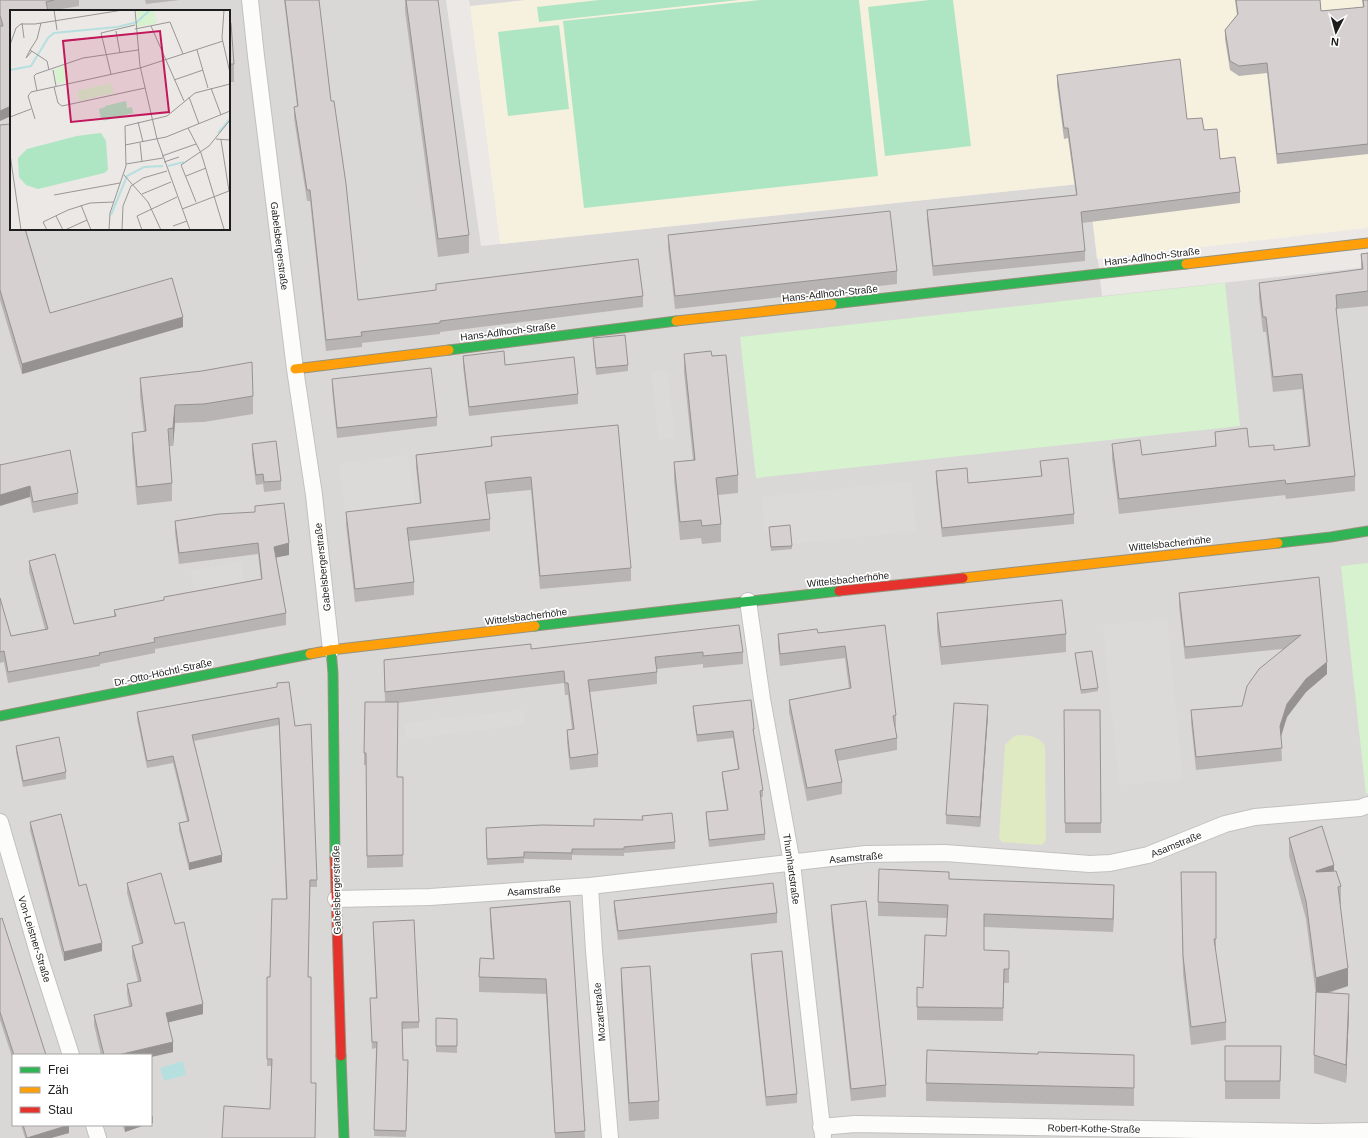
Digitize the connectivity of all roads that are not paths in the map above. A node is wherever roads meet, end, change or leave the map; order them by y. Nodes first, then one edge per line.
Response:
1 (250, 0) edge
2 (1368, 243) edge
3 (296, 369) junction
4 (1368, 531) edge
5 (748, 601) junction
6 (331, 650) junction
7 (0, 716) edge
8 (1368, 805) edge
9 (0, 822) edge
10 (792, 863) junction
11 (590, 886) junction
12 (336, 899) junction
13 (71, 1054) edge
14 (94, 1126) edge
15 (1367, 1132) edge
16 (822, 1133) edge
17 (98, 1138) edge
18 (344, 1138) edge
19 (610, 1138) edge

1 - 3 street, Gabelsbergerstraße
2 - 3 street, Hans-Adlhoch-Straße
3 - 6 street, Gabelsbergerstraße
4 - 5 street, Wittelsbacherhöhe
5 - 6 street, Wittelsbacherhöhe
5 - 10 street, Thumhartstraße
6 - 7 street, Dr.-Otto-Höchtl-Straße
6 - 12 street, Gabelsbergerstraße
8 - 10 street, Asamstraße
9 - 13 street, Von-Leistner-Straße
10 - 11 street, Asamstraße
10 - 16 street, Thumhartstraße
11 - 12 street, Asamstraße
11 - 19 street, Mozartstraße
12 - 18 street, Gabelsbergerstraße
14 - 17 street
15 - 16 street, Robert-Kothe-Straße

